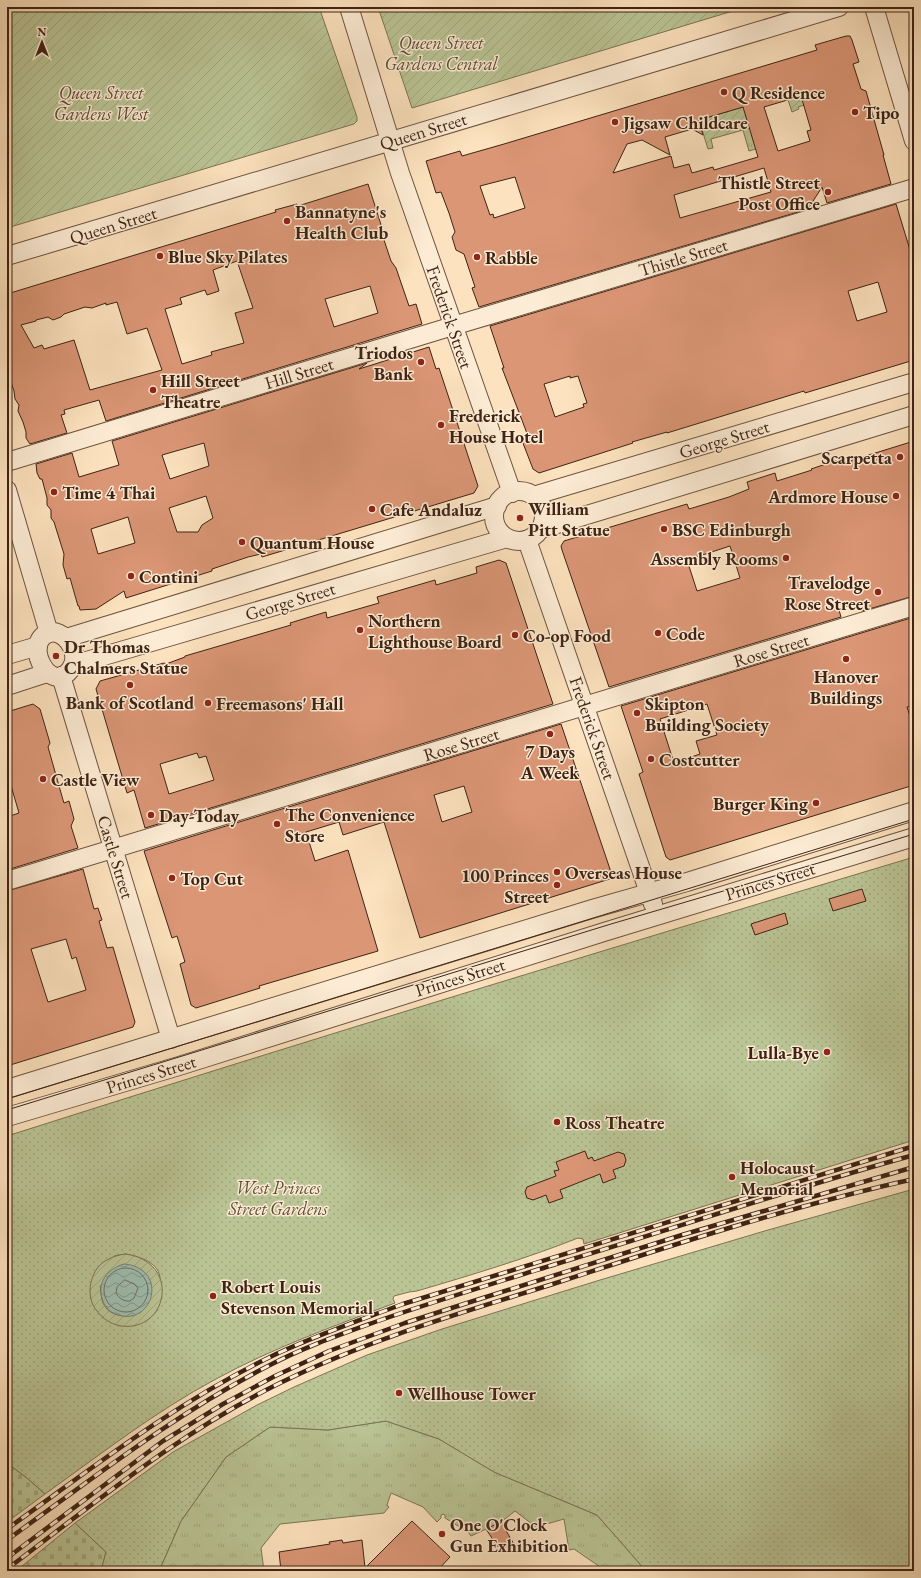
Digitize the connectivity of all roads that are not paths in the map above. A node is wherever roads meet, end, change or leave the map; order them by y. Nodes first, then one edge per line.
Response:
1 (349, 7) edge
2 (839, 7) edge
3 (874, 7) edge
4 (390, 141) junction
5 (914, 141) edge
6 (914, 188) edge
7 (7, 256) edge
8 (453, 326) junction
9 (914, 382) edge
10 (914, 415) edge
11 (7, 462) edge
12 (7, 490) edge
13 (512, 493) junction
14 (533, 496) junction
15 (497, 506) junction
16 (534, 534) junction
17 (507, 538) junction
18 (914, 606) edge
19 (51, 639) junction
20 (7, 655) edge
21 (60, 671) junction
22 (7, 686) edge
23 (586, 706) junction
24 (914, 811) edge
25 (914, 837) edge
26 (115, 853) junction
27 (7, 881) edge
28 (650, 892) junction
29 (656, 916) junction
30 (171, 1039) junction
31 (7, 1089) edge
32 (7, 1117) edge

1 - 4 street
2 - 4 street, Queen Street
3 - 5 street
4 - 7 street, Queen Street
4 - 8 street, Frederick Street
6 - 8 street, Thistle Street
8 - 11 street, Hill Street
8 - 13 street, Frederick Street
9 - 14 street, George Street
10 - 16 street, George Street
12 - 19 street
13 - 14 street, George Street
13 - 15 street, George Street
14 - 16 street
15 - 17 street
15 - 19 street, George Street
16 - 17 street, George Street
16 - 23 street, Frederick Street
17 - 21 street, George Street
18 - 23 street, Rose Street
19 - 20 street, George Street
19 - 21 street
19 - 21 street
21 - 22 street, George Street
21 - 26 street, Castle Street
23 - 26 street, Rose Street
23 - 28 street, Frederick Street
24 - 28 street, Princes Street
25 - 29 street, Princes Street
26 - 27 street, Rose Street
26 - 30 street, Castle Street
28 - 29 street, Frederick Street
28 - 30 street, Princes Street
29 - 32 street, Princes Street
30 - 31 street, Princes Street

